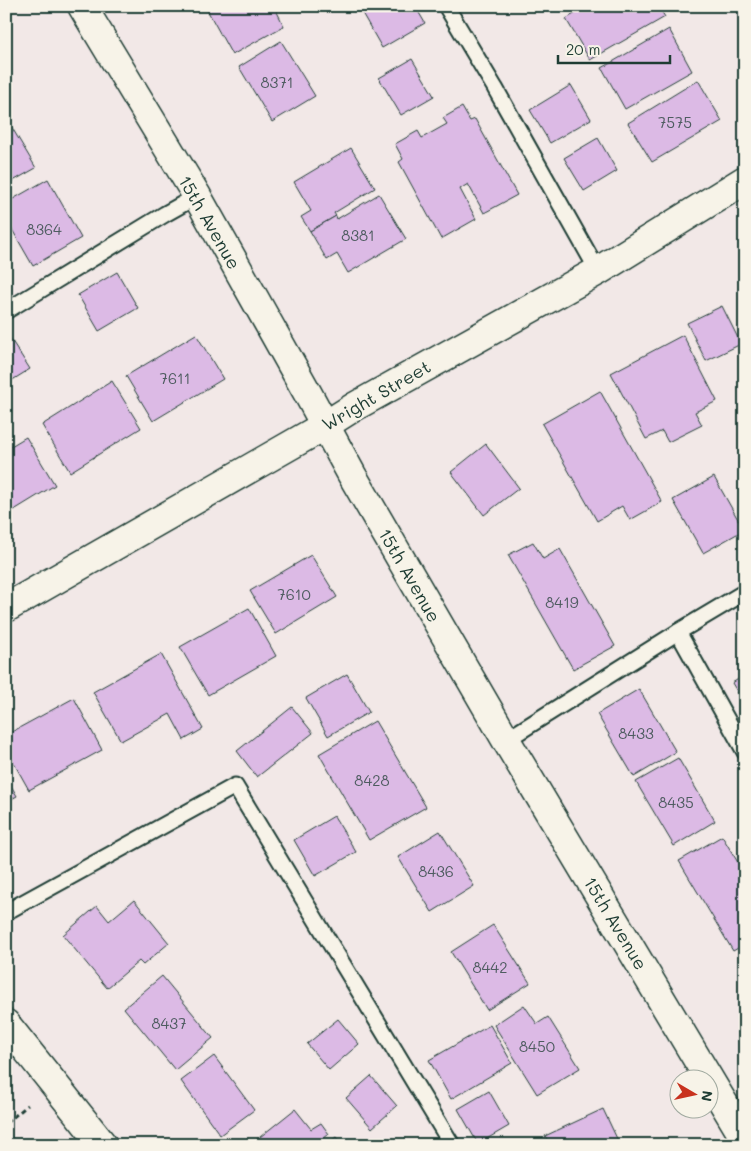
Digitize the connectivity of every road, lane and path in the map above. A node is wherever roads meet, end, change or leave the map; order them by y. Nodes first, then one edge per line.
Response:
1 (82, 6) edge
2 (446, 6) edge
3 (745, 180) edge
4 (197, 196) junction
5 (598, 271) junction
6 (6, 311) edge
7 (324, 426) junction
8 (745, 592) edge
9 (6, 608) edge
10 (678, 632) junction
11 (506, 740) junction
12 (745, 752) edge
13 (6, 912) edge
14 (6, 1024) edge
15 (32, 1101) dead end
16 (6, 1123) edge
17 (745, 1139) edge
18 (103, 1145) edge
19 (452, 1145) edge

1 - 4 street, 15th Avenue
2 - 5 lane
3 - 5 street, Wright Street
4 - 6 lane
4 - 7 street, 15th Avenue
5 - 7 street, Wright Street
7 - 9 street, Wright Street
7 - 11 street, 15th Avenue
8 - 10 lane
10 - 11 lane
10 - 12 lane
11 - 17 street, 15th Avenue
13 - 19 lane
14 - 18 street
15 - 16 path

